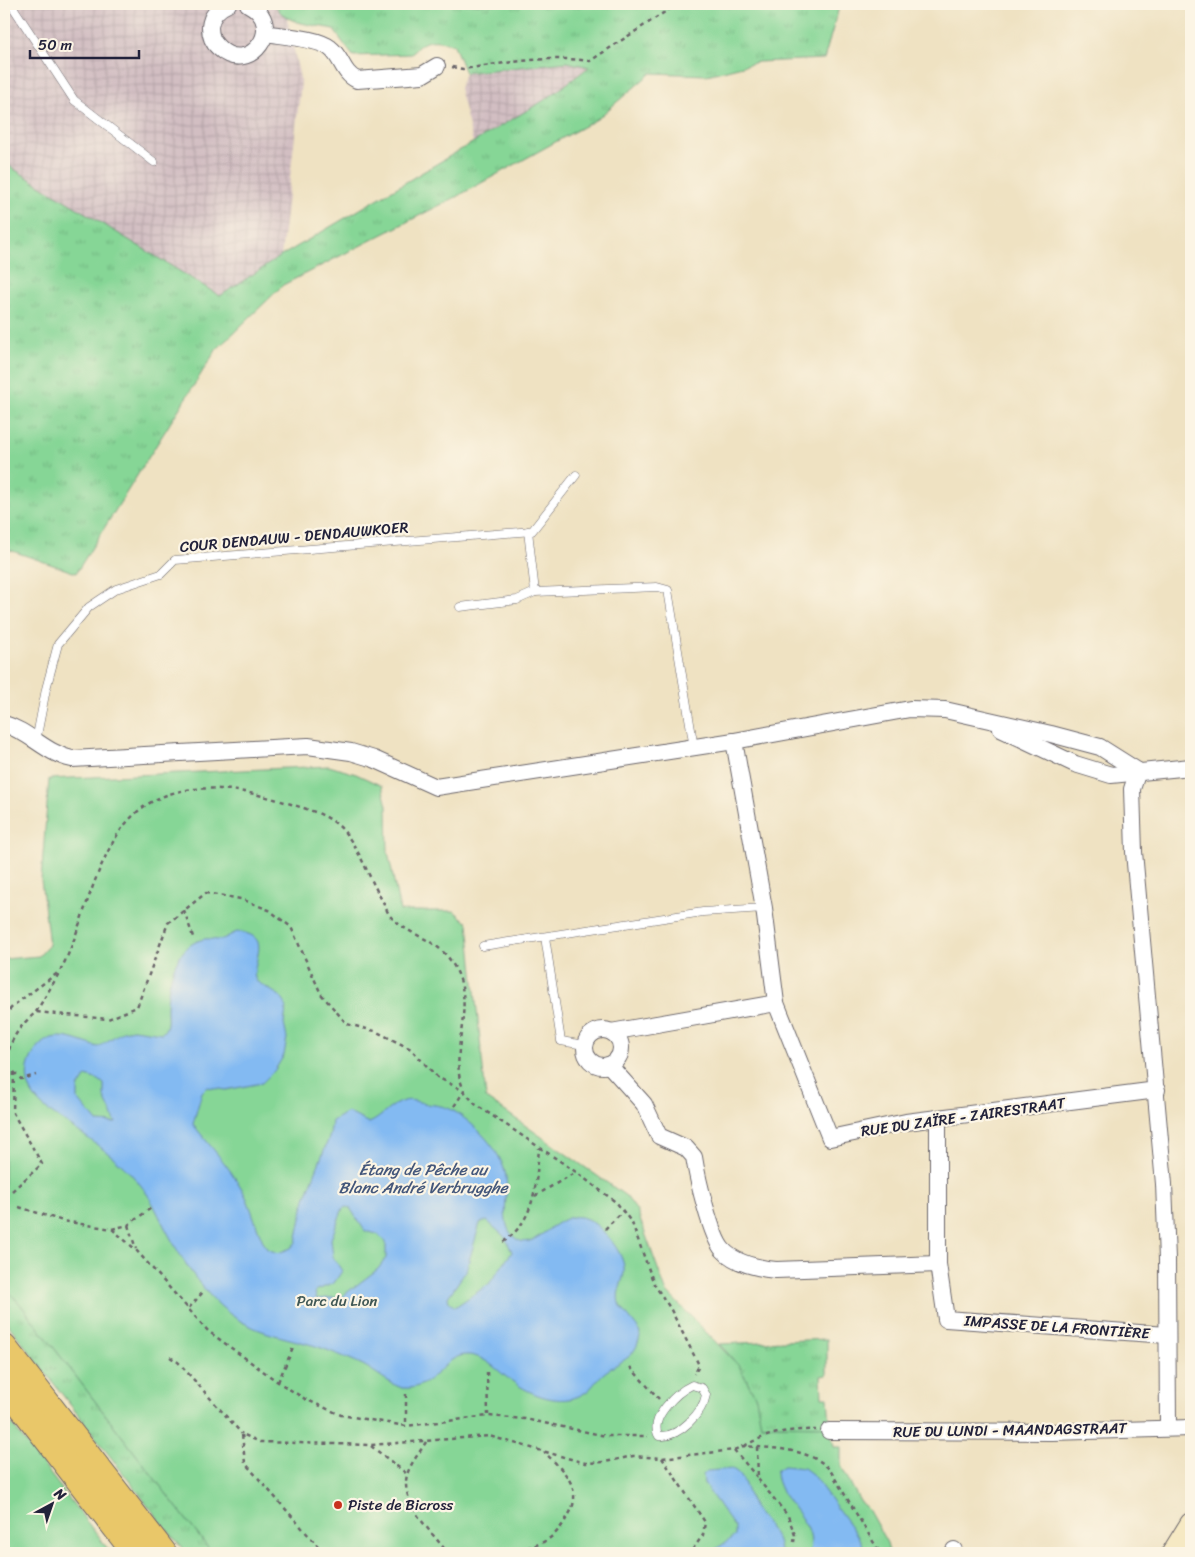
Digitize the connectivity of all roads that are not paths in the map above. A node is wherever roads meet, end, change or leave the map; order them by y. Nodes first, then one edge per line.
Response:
1 (11, 4) edge
2 (249, 4) edge
3 (216, 7) edge
4 (265, 33) junction
5 (437, 66) road end
6 (154, 162) dead end
7 (576, 475) dead end
8 (528, 531) junction
9 (535, 592) junction
10 (460, 607) dead end
11 (972, 715) junction
12 (4, 724) edge
13 (734, 741) junction
14 (36, 742) junction
15 (694, 748) junction
16 (1191, 767) edge
17 (1138, 771) junction
18 (764, 908) junction
19 (545, 937) junction
20 (483, 946) dead end
21 (776, 1003) junction
22 (611, 1032) junction
23 (584, 1045) junction
24 (609, 1066) junction
25 (1157, 1090) junction
26 (938, 1118) junction
27 (938, 1264) junction
28 (1167, 1335) junction
29 (4, 1347) edge
30 (4, 1384) edge
31 (1168, 1428) junction
32 (1191, 1428) edge
33 (829, 1430) road end
34 (659, 1436) joint
35 (1191, 1524) edge
36 (135, 1553) edge
37 (164, 1553) edge
38 (1173, 1553) edge

1 - 6 lane
2 - 4 street
3 - 4 street
4 - 5 street
7 - 8 lane
8 - 9 lane
8 - 14 lane, COUR DENDAUW - DENDAUWKOER
9 - 10 lane
9 - 15 lane
11 - 13 street
11 - 17 street
11 - 17 street
12 - 14 street
13 - 15 street
13 - 18 street, RUE DU ZAÏRE - ZAIRESTRAAT
14 - 15 street
16 - 17 street
17 - 25 street
18 - 19 lane
18 - 21 street, RUE DU ZAÏRE - ZAIRESTRAAT
19 - 20 lane
19 - 23 lane
21 - 22 street
21 - 26 street, RUE DU ZAÏRE - ZAIRESTRAAT
22 - 23 street
22 - 24 street
23 - 24 street
24 - 27 street
25 - 26 street, RUE DU ZAÏRE - ZAIRESTRAAT
25 - 28 street
26 - 27 street
27 - 28 street, IMPASSE DE LA FRONTIÈRE
28 - 31 street
29 - 37 main road
30 - 36 main road
31 - 32 street, RUE DU LUNDI - MAANDAGSTRAAT
31 - 33 street, RUE DU LUNDI - MAANDAGSTRAAT
34 - 34 lane
35 - 38 street

